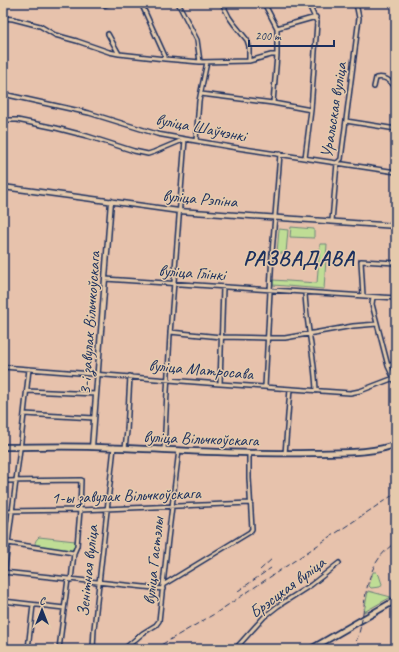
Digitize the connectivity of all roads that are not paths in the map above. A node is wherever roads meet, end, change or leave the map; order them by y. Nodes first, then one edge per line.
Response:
1 (110, 3) edge
2 (141, 3) edge
3 (178, 3) edge
4 (222, 3) edge
5 (264, 3) edge
6 (308, 3) edge
7 (355, 3) edge
8 (105, 5) dead end
9 (316, 17) junction
10 (3, 18) edge
11 (277, 28) junction
12 (108, 34) dead end
13 (119, 54) junction
14 (277, 55) junction
15 (165, 60) junction
16 (249, 61) junction
17 (200, 62) junction
18 (207, 62) junction
19 (374, 87) dead end
20 (396, 88) edge
21 (3, 94) edge
22 (201, 94) junction
23 (273, 103) junction
24 (310, 110) junction
25 (3, 120) edge
26 (346, 121) junction
27 (396, 129) edge
28 (185, 139) junction
29 (196, 141) junction
30 (280, 154) junction
31 (305, 158) junction
32 (338, 163) junction
33 (396, 172) edge
34 (3, 187) edge
35 (110, 201) junction
36 (179, 211) junction
37 (275, 217) junction
38 (332, 221) junction
39 (396, 226) edge
40 (396, 263) edge
41 (105, 279) junction
42 (174, 283) junction
43 (223, 287) junction
44 (270, 290) junction
45 (305, 292) junction
46 (363, 296) junction
47 (373, 297) junction
48 (396, 298) edge
49 (377, 324) junction
50 (170, 332) junction
51 (309, 333) junction
52 (221, 337) junction
53 (267, 338) junction
54 (396, 363) edge
55 (388, 366) junction
56 (3, 367) edge
57 (29, 369) junction
58 (98, 374) junction
59 (130, 376) junction
60 (394, 378) junction
61 (167, 380) junction
62 (396, 383) edge
63 (220, 384) junction
64 (264, 387) junction
65 (290, 389) junction
66 (27, 391) junction
67 (316, 391) junction
68 (96, 394) junction
69 (24, 414) junction
70 (94, 418) junction
71 (396, 444) edge
72 (3, 447) edge
73 (21, 447) junction
74 (92, 447) junction
75 (114, 448) junction
76 (125, 448) junction
77 (164, 450) junction
78 (179, 450) junction
79 (249, 453) junction
80 (285, 454) junction
81 (3, 480) edge
82 (16, 480) junction
83 (251, 503) junction
84 (172, 506) junction
85 (107, 509) junction
86 (80, 510) junction
87 (3, 511) edge
88 (12, 511) junction
89 (8, 543) junction
90 (74, 553) junction
91 (339, 563) dead end
92 (4, 572) edge
93 (70, 580) junction
94 (3, 583) edge
95 (100, 583) junction
96 (163, 585) junction
97 (163, 590) junction
98 (396, 600) edge
99 (3, 601) edge
100 (34, 605) junction
101 (64, 608) junction
102 (28, 649) edge
103 (59, 649) edge
104 (93, 649) edge
105 (124, 649) edge
106 (241, 649) edge
107 (311, 649) edge

1 - 8 street
2 - 15 street
3 - 17 street
4 - 16 street
5 - 11 street
6 - 9 street
7 - 26 street, Уральская вуліца
9 - 11 street
9 - 24 street
10 - 13 street
11 - 14 street
12 - 13 street
13 - 15 street
14 - 16 street
14 - 23 street
15 - 17 street
16 - 18 street
17 - 18 street
18 - 22 street
19 - 20 street
21 - 28 street, вуліца Шаўчэнкі
22 - 23 street
22 - 29 street
23 - 24 street
24 - 31 street
25 - 28 street
26 - 27 street
26 - 32 street, Уральская вуліца
28 - 29 street, вуліца Шаўчэнкі
28 - 36 street
29 - 30 street, вуліца Шаўчэнкі
30 - 31 street, вуліца Шаўчэнкі
30 - 37 street
31 - 32 street, вуліца Шаўчэнкі
32 - 33 street, вуліца Шаўчэнкі
32 - 38 street, Уральская вуліца
34 - 35 street, вуліца Рэпіна
35 - 36 street, вуліца Рэпіна
35 - 41 street, 3-і завулак Вільчкоўскага
36 - 37 street, вуліца Рэпіна
36 - 42 street
37 - 38 street, вуліца Рэпіна
37 - 44 street
38 - 39 street, вуліца Рэпіна
40 - 46 street
41 - 42 street, вуліца Глінкі
41 - 58 street, 3-і завулак Вільчкоўскага
42 - 43 street, вуліца Глінкі
42 - 50 street
43 - 44 street, вуліца Глінкі
43 - 52 street
44 - 45 street, вуліца Глінкі
44 - 53 street
45 - 46 street, вуліца Глінкі
45 - 51 street
46 - 47 street, вуліца Глінкі
47 - 48 street, вуліца Глінкі
47 - 49 street
49 - 51 street
49 - 55 street
50 - 52 street
50 - 61 street
51 - 53 street
51 - 67 street
52 - 53 street
52 - 63 street
53 - 64 street
54 - 55 street
55 - 60 street
56 - 57 street, вуліца Матросава
57 - 58 street, вуліца Матросава
57 - 66 street
58 - 59 street, вуліца Матросава
58 - 68 street, 3-і завулак Вільчкоўскага
59 - 61 street, вуліца Матросава
59 - 76 street
60 - 62 street
60 - 67 street, вуліца Матросава
61 - 63 street, вуліца Матросава
61 - 77 street
63 - 64 street, вуліца Матросава
64 - 65 street, вуліца Матросава
65 - 67 street, вуліца Матросава
65 - 80 street
66 - 68 street
66 - 69 street
68 - 70 street, 3-і завулак Вільчкоўскага
69 - 70 street
69 - 73 street
70 - 74 street, 3-і завулак Вільчкоўскага
71 - 80 main road, вуліца Вільчкоўскага
72 - 73 main road, вуліца Вільчкоўскага
73 - 74 main road, вуліца Вільчкоўскага
73 - 82 street
74 - 75 main road, вуліца Вільчкоўскага
75 - 76 main road, вуліца Вільчкоўскага
75 - 85 street, Зенітная вуліца
76 - 77 main road, вуліца Вільчкоўскага
77 - 78 main road, вуліца Вільчкоўскага
78 - 79 main road, вуліца Вільчкоўскага
78 - 84 street, вуліца Гастэлы
79 - 80 main road, вуліца Вільчкоўскага
79 - 83 street
81 - 82 street
82 - 86 street
82 - 88 street
83 - 84 street, 1-ы завулак Вільчкоўскага
83 - 96 street
84 - 85 street, 1-ы завулак Вільчкоўскага
84 - 96 street, вуліца Гастэлы
85 - 86 street, 1-ы завулак Вільчкоўскага
85 - 95 street, Зенітная вуліца
86 - 88 street, 1-ы завулак Вільчкоўскага
86 - 90 street
87 - 88 street, 1-ы завулак Вільчкоўскага
88 - 89 street
89 - 90 street
89 - 92 street
90 - 93 street
91 - 106 street, Брэсцкая вуліца
92 - 93 street
92 - 94 street
93 - 95 street
93 - 101 street
95 - 97 street
95 - 104 street, Зенітная вуліца
96 - 97 street, вуліца Гастэлы
97 - 105 street, вуліца Гастэлы
98 - 107 main road
99 - 100 street
100 - 101 street
100 - 102 street
101 - 103 street

